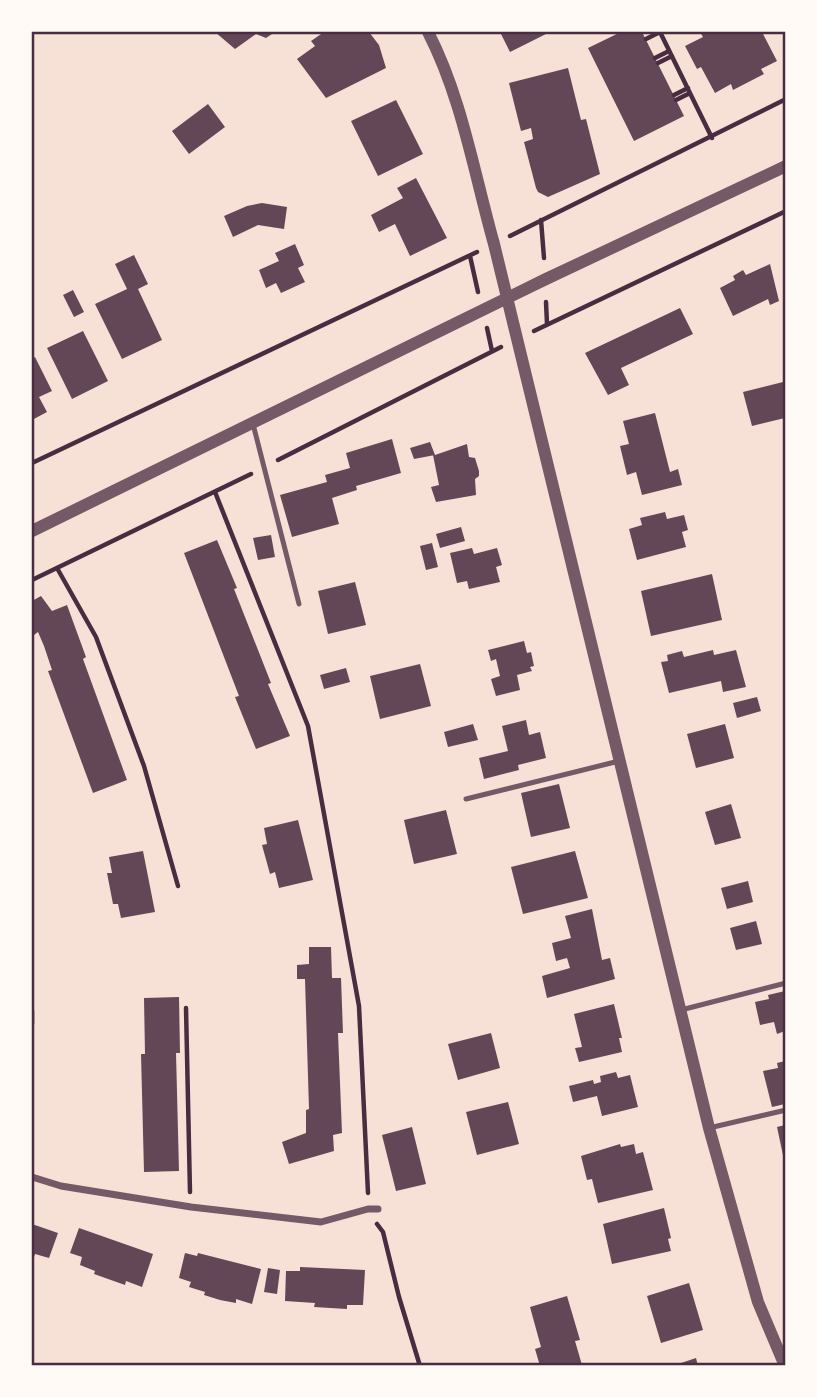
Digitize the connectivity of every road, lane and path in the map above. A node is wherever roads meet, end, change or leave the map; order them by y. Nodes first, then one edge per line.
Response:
1 (428, 32) edge
2 (646, 39) dead end
3 (671, 53) junction
4 (657, 60) dead end
5 (689, 91) junction
6 (675, 98) dead end
7 (786, 99) edge
8 (712, 138) junction
9 (786, 166) edge
10 (786, 211) edge
11 (494, 244) junction
12 (508, 298) junction
13 (516, 339) junction
14 (252, 421) junction
15 (32, 463) edge
16 (264, 468) junction
17 (215, 492) junction
18 (32, 531) edge
19 (57, 568) junction
20 (32, 580) edge
21 (299, 604) dead end
22 (619, 761) junction
23 (466, 799) dead end
24 (178, 886) dead end
25 (786, 984) edge
26 (186, 1008) dead end
27 (681, 1010) junction
28 (32, 1011) edge
29 (32, 1024) edge
30 (786, 1110) edge
31 (709, 1128) junction
32 (32, 1177) edge
33 (191, 1207) junction
34 (368, 1209) junction
35 (378, 1209) dead end
36 (420, 1366) edge
37 (785, 1366) edge

1 - 11 street
2 - 3 path
3 - 4 path
3 - 5 path
5 - 6 path
5 - 8 path
7 - 8 path
8 - 11 path
9 - 12 street
10 - 13 path
11 - 12 street
11 - 15 path
12 - 13 street
12 - 14 street
13 - 16 path
13 - 22 street
14 - 16 lane
14 - 18 street
16 - 17 path
16 - 21 lane
17 - 19 path
17 - 34 path
19 - 20 path
19 - 24 path
22 - 23 lane
22 - 27 street
25 - 27 lane
26 - 33 path
27 - 31 street
28 - 29 path
30 - 31 lane
31 - 37 street
32 - 33 street
33 - 34 street
34 - 35 street
34 - 36 path

